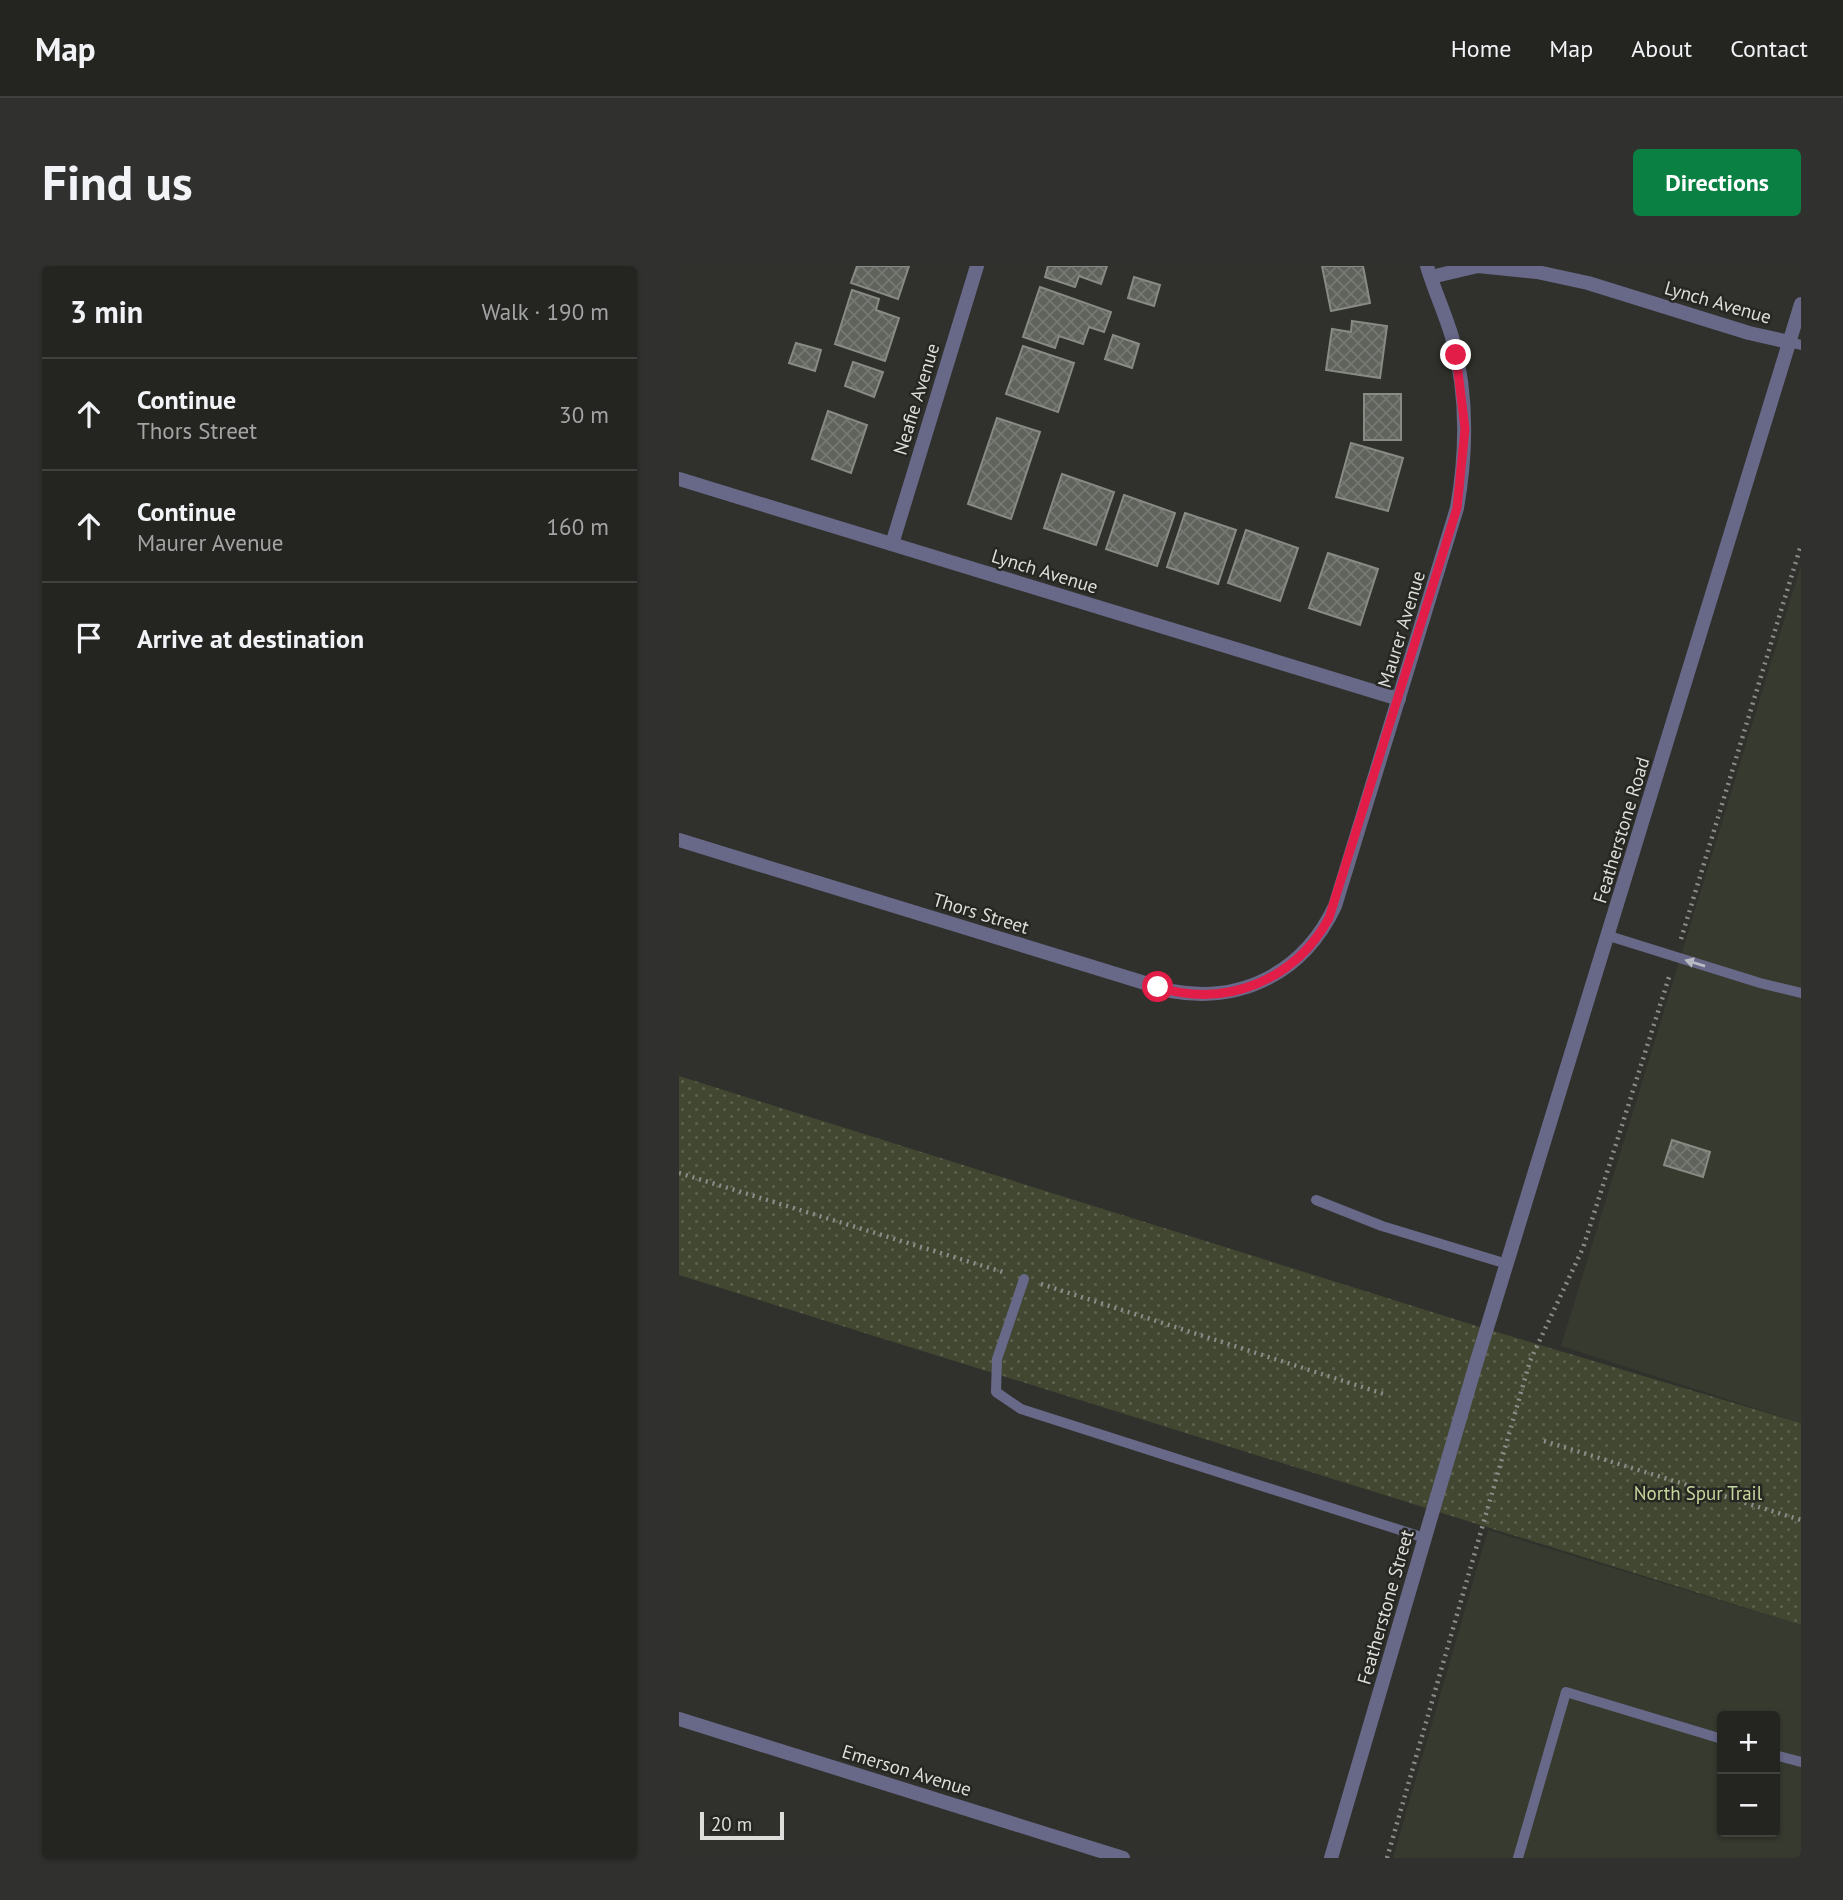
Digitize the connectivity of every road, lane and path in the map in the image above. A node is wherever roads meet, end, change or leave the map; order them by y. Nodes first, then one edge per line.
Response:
1 (977, 266) edge
2 (1429, 272) edge
3 (1801, 304) edge
4 (1795, 344) edge
5 (679, 479) edge
6 (892, 544) junction
7 (1801, 545) edge
8 (1399, 699) junction
9 (679, 841) edge
10 (1684, 928) dead end
11 (1609, 936) junction
12 (1273, 977) joint
13 (1667, 982) dead end
14 (1801, 993) edge
15 (1316, 1200) dead end
16 (1507, 1264) junction
17 (1024, 1279) dead end
18 (1475, 1367) joint
19 (1544, 1441) dead end
20 (1801, 1520) edge
21 (1425, 1538) junction
22 (679, 1719) edge
23 (1717, 1737) edge
24 (1780, 1756) edge
25 (1801, 1762) edge
26 (1123, 1858) edge
27 (1331, 1858) edge
28 (1387, 1858) edge
29 (1518, 1858) edge

1 - 6 street, Neafie Avenue
2 - 4 street, Lynch Avenue
2 - 8 street, Maurer Avenue
3 - 4 street, Featherstone Road
4 - 11 street, Featherstone Road
5 - 6 street, Lynch Avenue
6 - 8 street, Lynch Avenue
7 - 10 path
8 - 12 street, Maurer Avenue
9 - 12 street, Thors Street
14 -> 11 lane
11 - 16 street, Featherstone Road
13 - 28 path
15 - 16 lane
16 - 18 street, Featherstone Road
17 - 21 lane
18 - 21 street, Featherstone Street
19 - 20 path
21 - 27 street, Featherstone Street
22 - 26 street, Emerson Avenue
23 - 29 lane
24 - 25 lane

